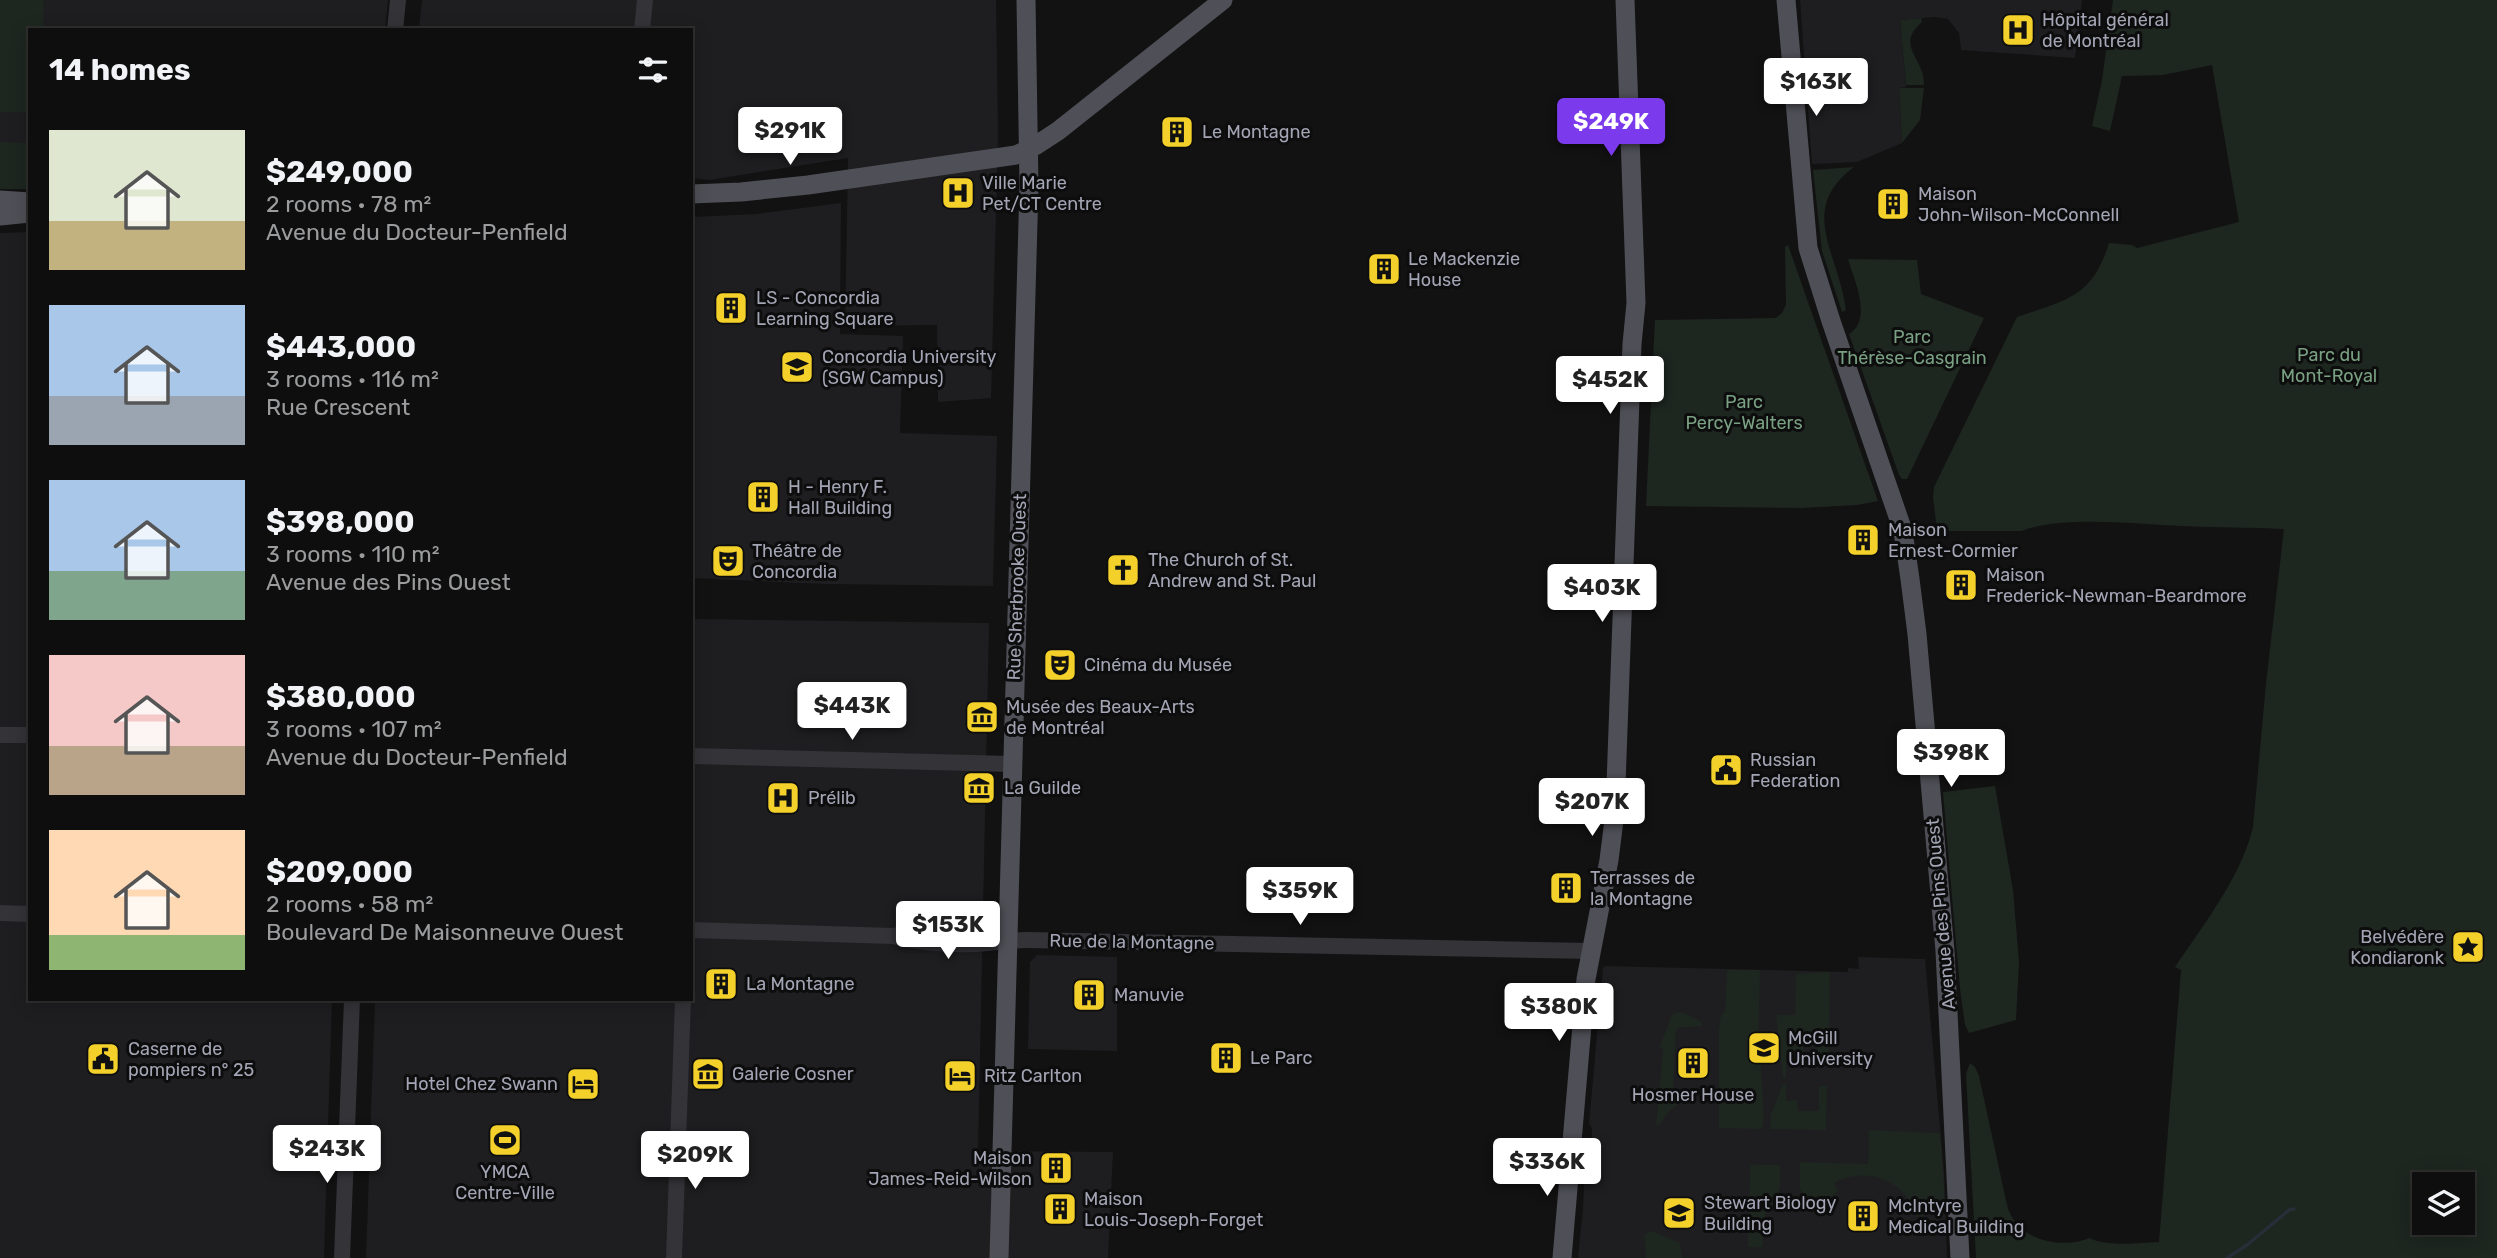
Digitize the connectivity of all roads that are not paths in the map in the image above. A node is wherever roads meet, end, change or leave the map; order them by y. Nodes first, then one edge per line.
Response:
1 (398, 0) edge
2 (645, 0) edge
3 (1026, 0) edge
4 (1223, 0) edge
5 (1625, 0) edge
6 (1786, 0) edge
7 (395, 28) edge
8 (642, 28) edge
9 (1029, 149) junction
10 (693, 194) edge
11 (0, 200) edge
12 (28, 202) edge
13 (28, 213) edge
14 (0, 216) edge
15 (0, 735) edge
16 (28, 736) edge
17 (693, 756) edge
18 (1012, 764) junction
19 (0, 913) edge
20 (28, 915) edge
21 (693, 930) edge
22 (1009, 940) junction
23 (1591, 951) junction
24 (352, 1001) edge
25 (683, 1001) edge
26 (342, 1258) edge
27 (674, 1258) edge
28 (999, 1258) edge
29 (1562, 1258) edge
30 (1960, 1258) edge

1 - 7 street
2 - 8 street
3 - 9 main road, Rue Sherbrooke Ouest
4 - 9 main road
5 - 23 main road
6 - 30 main road, Avenue des Pins Ouest
9 - 10 main road
9 - 18 main road, Rue Sherbrooke Ouest
11 - 12 main road
13 - 14 main road
15 - 16 street
17 - 18 street
18 - 22 main road, Rue Sherbrooke Ouest
19 - 20 street
21 - 22 street, Rue de la Montagne
22 - 23 street, Rue de la Montagne
22 - 28 main road, Rue Sherbrooke Ouest
23 - 29 main road
24 - 26 street
25 - 27 street

